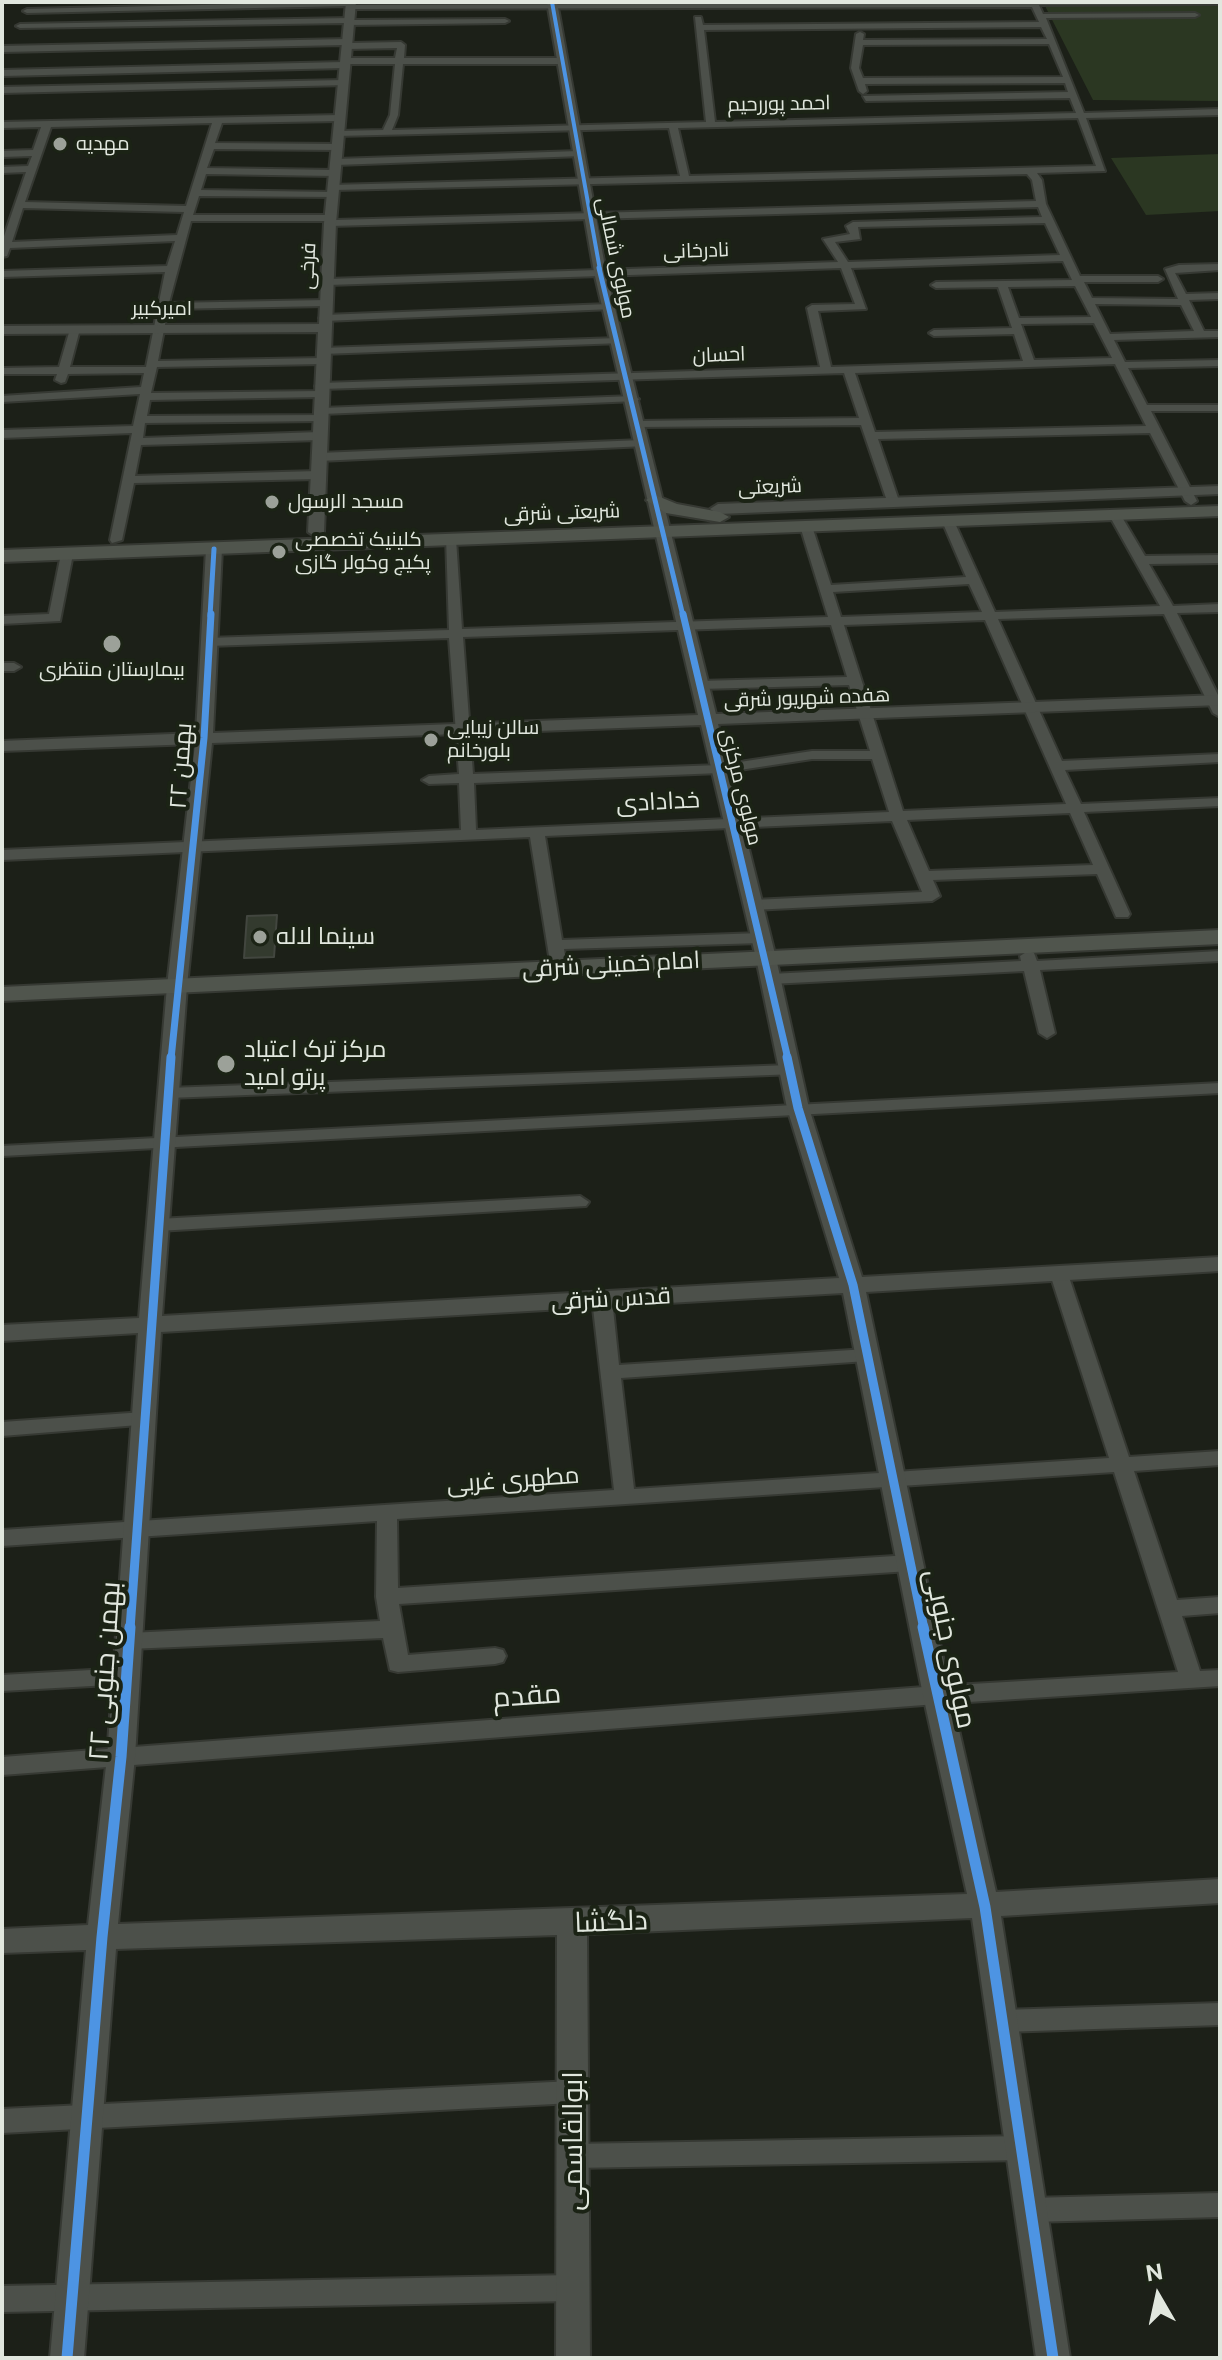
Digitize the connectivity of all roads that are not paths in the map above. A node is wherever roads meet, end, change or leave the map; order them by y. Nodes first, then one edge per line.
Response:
1 (1220, 2) edge
2 (552, 4) edge
3 (792, 4) edge
4 (1034, 4) edge
5 (696, 5) edge
6 (29, 6) edge
7 (504, 7) junction
8 (351, 11) edge
9 (1195, 15) dead end
10 (1044, 20) junction
11 (505, 21) junction
12 (20, 26) junction
13 (860, 26) junction
14 (699, 28) junction
15 (506, 32) dead end
16 (1052, 41) junction
17 (859, 43) junction
18 (347, 44) junction
19 (6, 49) edge
20 (562, 61) junction
21 (399, 62) junction
22 (346, 63) junction
23 (2, 73) edge
24 (1066, 76) junction
25 (858, 77) junction
26 (344, 83) junction
27 (2, 90) edge
28 (1073, 95) junction
29 (866, 98) junction
30 (1220, 112) edge
31 (1078, 115) junction
32 (340, 118) junction
33 (218, 120) junction
34 (874, 120) junction
35 (47, 124) junction
36 (673, 124) junction
37 (711, 124) junction
38 (2, 125) edge
39 (574, 127) junction
40 (387, 132) junction
41 (338, 140) junction
42 (210, 146) junction
43 (38, 153) junction
44 (2, 154) edge
45 (579, 154) junction
46 (336, 167) junction
47 (32, 169) junction
48 (2, 170) edge
49 (202, 171) junction
50 (1030, 171) junction
51 (685, 179) junction
52 (584, 181) junction
53 (333, 191) junction
54 (195, 193) junction
55 (1041, 204) junction
56 (20, 205) junction
57 (188, 213) junction
58 (590, 217) junction
59 (2, 218) edge
60 (15, 218) junction
61 (330, 220) junction
62 (1049, 220) junction
63 (180, 238) junction
64 (4, 251) edge
65 (1066, 258) junction
66 (845, 265) junction
67 (1220, 267) edge
68 (171, 269) junction
69 (600, 272) junction
70 (2, 274) edge
71 (1158, 279) dead end
72 (1078, 281) junction
73 (328, 282) junction
74 (1002, 284) junction
75 (936, 285) dead end
76 (1220, 296) edge
77 (1184, 299) junction
78 (1089, 301) junction
79 (326, 303) junction
80 (163, 306) junction
81 (609, 307) junction
82 (1098, 320) junction
83 (324, 323) junction
84 (1017, 326) junction
85 (75, 329) junction
86 (159, 329) junction
87 (2, 330) edge
88 (934, 333) dead end
89 (1220, 334) edge
90 (1201, 335) junction
91 (1107, 337) junction
92 (618, 341) junction
93 (322, 356) junction
94 (1120, 363) junction
95 (1220, 363) edge
96 (1030, 364) junction
97 (152, 367) junction
98 (848, 369) junction
99 (64, 370) junction
100 (826, 370) junction
101 (2, 371) edge
102 (627, 376) junction
103 (321, 390) junction
104 (146, 394) junction
105 (56, 396) junction
106 (2, 399) edge
107 (633, 399) junction
108 (1143, 408) junction
109 (1220, 408) edge
110 (321, 414) junction
111 (865, 421) junction
112 (638, 424) junction
113 (1153, 429) junction
114 (139, 430) junction
115 (2, 434) edge
116 (320, 436) junction
117 (871, 436) junction
118 (642, 444) junction
119 (319, 457) junction
120 (318, 475) junction
121 (128, 480) junction
122 (1220, 490) edge
123 (1188, 496) junction
124 (655, 500) junction
125 (1220, 500) edge
126 (893, 501) junction
127 (826, 509) junction
128 (1220, 511) edge
129 (723, 513) junction
130 (1115, 515) junction
131 (948, 521) junction
132 (758, 522) junction
133 (660, 526) junction
134 (806, 526) junction
135 (537, 530) junction
136 (316, 532) junction
137 (450, 539) junction
138 (116, 540) junction
139 (2, 544) edge
140 (214, 549) junction
141 (67, 554) junction
142 (2, 556) edge
143 (1220, 559) edge
144 (1141, 560) junction
145 (974, 580) junction
146 (826, 589) junction
147 (1220, 608) edge
148 (1169, 610) junction
149 (989, 616) junction
150 (2, 620) edge
151 (836, 621) junction
152 (686, 626) junction
153 (454, 634) junction
154 (208, 642) junction
155 (854, 681) junction
156 (700, 685) junction
157 (1218, 704) edge
158 (1028, 707) junction
159 (863, 712) junction
160 (708, 718) junction
161 (465, 728) junction
162 (204, 738) junction
163 (2, 746) edge
164 (878, 755) junction
165 (1220, 758) edge
166 (1056, 766) junction
167 (720, 769) junction
168 (467, 778) junction
169 (429, 780) dead end
170 (1220, 802) edge
171 (1075, 808) junction
172 (897, 815) junction
173 (733, 822) junction
174 (537, 831) junction
175 (469, 834) junction
176 (195, 847) junction
177 (2, 855) edge
178 (1104, 869) junction
179 (924, 876) junction
180 (753, 905) junction
181 (1122, 914) dead end
182 (1220, 937) edge
183 (556, 956) junction
184 (1028, 956) junction
185 (1220, 956) edge
186 (766, 958) junction
187 (177, 986) junction
188 (2, 994) edge
189 (1047, 1033) dead end
190 (790, 1070) junction
191 (1220, 1088) edge
192 (168, 1093) junction
193 (798, 1108) junction
194 (165, 1142) junction
195 (2, 1151) edge
196 (580, 1202) dead end
197 (158, 1225) junction
198 (1220, 1264) edge
199 (1059, 1274) junction
200 (853, 1285) junction
201 (602, 1299) junction
202 (150, 1325) junction
203 (2, 1333) edge
204 (867, 1355) junction
205 (610, 1372) junction
206 (144, 1419) junction
207 (2, 1429) edge
208 (1220, 1458) edge
209 (1124, 1464) junction
210 (892, 1480) junction
211 (625, 1498) junction
212 (387, 1514) junction
213 (136, 1531) junction
214 (2, 1538) edge
215 (910, 1563) junction
216 (387, 1597) junction
217 (1220, 1605) edge
218 (1169, 1609) junction
219 (393, 1629) junction
220 (129, 1641) junction
221 (495, 1656) dead end
222 (127, 1676) junction
223 (1220, 1678) edge
224 (1192, 1680) junction
225 (2, 1683) edge
226 (937, 1695) junction
227 (121, 1757) junction
228 (2, 1766) edge
229 (1220, 1891) edge
230 (985, 1907) junction
231 (572, 1924) junction
232 (102, 1937) junction
233 (2, 1941) edge
234 (1220, 2014) edge
235 (1002, 2021) junction
236 (573, 2092) junction
237 (87, 2115) junction
238 (2, 2121) edge
239 (1022, 2148) junction
240 (573, 2156) junction
241 (1220, 2205) edge
242 (1030, 2210) junction
243 (572, 2288) junction
244 (72, 2296) junction
245 (2, 2299) edge
246 (67, 2358) edge
247 (573, 2358) edge
248 (1053, 2358) edge

1 - 4 street
2 - 5 street
2 - 7 street
2 - 20 street, مولوی شمالی
3 - 4 street
3 - 5 street
4 - 10 street
5 - 14 street
6 - 8 street
6 - 12 street
7 - 8 street
7 - 11 street
8 - 11 street
8 - 12 street
8 - 18 street, فرخی
9 - 10 street
10 - 13 street
10 - 16 street
11 - 15 street
12 - 19 street
13 - 14 street
13 - 17 street
14 - 37 street
16 - 17 street
16 - 24 street
17 - 25 street
18 - 19 street
18 - 21 street
18 - 22 street, فرخی
20 - 21 street
20 - 39 street, مولوی شمالی
21 - 22 street
21 - 40 street
22 - 23 street
22 - 26 street, فرخی
24 - 25 street
24 - 28 street
25 - 29 street
26 - 27 street
26 - 32 street, فرخی
28 - 29 street
28 - 31 street
29 - 34 street
30 - 31 street, احمد پوررحیم
31 - 34 street, احمد پوررحیم
31 - 50 street
32 - 33 street
32 - 41 street, فرخی
33 - 35 street
33 - 42 street
34 - 37 street, احمد پوررحیم
35 - 38 street
35 - 43 street
36 - 37 street, احمد پوررحیم
36 - 39 street, احمد پوررحیم
36 - 51 street
39 - 40 street, احمد پوررحیم
39 - 45 street, مولوی شمالی
40 - 41 street, احمد پوررحیم
41 - 42 street, احمد پوررحیم
41 - 46 street, فرخی
42 - 49 street
43 - 44 street
43 - 47 street
45 - 46 street
45 - 52 street, مولوی شمالی
46 - 49 street
46 - 53 street, فرخی
47 - 48 street
47 - 56 street
49 - 54 street
50 - 51 street
50 - 55 street
51 - 52 street
52 - 53 street
52 - 58 street, مولوی شمالی
53 - 54 street
53 - 61 street, فرخی
54 - 57 street
55 - 58 street
55 - 62 street
56 - 57 street
56 - 60 street
57 - 61 street
57 - 63 street
58 - 61 street
58 - 69 street, مولوی شمالی
59 - 60 street
60 - 64 street
61 - 73 street, فرخی
62 - 65 street
62 - 66 street
63 - 64 street
63 - 68 street
65 - 66 street, نادرخانی
65 - 72 street
66 - 69 street, نادرخانی
66 - 100 street
67 - 77 street
68 - 70 street
68 - 80 street
69 - 73 street, نادرخانی
69 - 81 street, مولوی شمالی
71 - 72 street
72 - 74 street
72 - 78 street
73 - 79 street, فرخی
74 - 75 street
74 - 84 street
76 - 77 street
77 - 78 street
77 - 90 street
78 - 82 street
79 - 80 street
79 - 83 street, فرخی
80 - 86 street
81 - 83 street
81 - 92 street, مولوی شمالی
82 - 84 street
82 - 91 street
83 - 86 street, امیرکبیر
83 - 93 street, فرخی
84 - 88 street
84 - 96 street
85 - 86 street, امیرکبیر
85 - 87 street, امیرکبیر
85 - 99 street
86 - 97 street
89 - 90 street
90 - 91 street
91 - 94 street
92 - 93 street
92 - 102 street, مولوی شمالی
93 - 97 street
93 - 103 street, فرخی
94 - 95 street, احسان
94 - 96 street, احسان
94 - 108 street
96 - 98 street, احسان
97 - 99 street
97 - 104 street
98 - 100 street, احسان
98 - 111 street
99 - 101 street
99 - 105 street
100 - 102 street, احسان
102 - 103 street, احسان
102 - 107 street, مولوی شمالی
103 - 104 street, احسان
103 - 110 street, فرخی
104 - 105 street, احسان
104 - 114 street
105 - 106 street, احسان
107 - 110 street
107 - 112 street, مولوی شمالی
108 - 109 street
108 - 113 street
110 - 114 street
110 - 116 street, فرخی
111 - 112 street
111 - 117 street
112 - 118 street, مولوی شمالی
113 - 117 street
113 - 123 street
114 - 115 street
114 - 116 street
114 - 121 street
116 - 119 street, فرخی
117 - 126 street
118 - 119 street
118 - 124 street, مولوی شمالی
119 - 120 street, فرخی
120 - 121 street
120 - 136 street, فرخی
121 - 138 street
122 - 123 street, شریعتی شرقی
123 - 125 main road, شریعتی شرقی
123 - 126 street, شریعتی شرقی
123 - 127 main road, شریعتی شرقی
124 - 129 main road
124 - 133 street, مولوی شمالی
126 - 127 street, شریعتی شرقی
127 - 129 street, شریعتی
127 - 132 main road, شریعتی شرقی
128 - 130 main road, شریعتی شرقی
129 - 132 main road, شریعتی شرقی
129 - 133 main road, شریعتی شرقی
130 - 131 main road, شریعتی شرقی
130 - 144 street
131 - 134 main road, شریعتی شرقی
131 - 145 street
132 - 133 main road, شریعتی شرقی
132 - 134 main road, شریعتی شرقی
133 - 135 main road, شریعتی شرقی
133 - 152 street, مولوی مرکزی
134 - 146 street
135 - 136 main road, شریعتی شرقی
135 - 137 main road, شریعتی شرقی
136 - 138 main road, شریعتی شرقی
137 - 140 main road, شریعتی شرقی
137 - 153 street
138 - 139 main road, شریعتی شرقی
140 - 141 main road, شریعتی شرقی
140 - 154 street, ۲۲ بهمن
141 - 142 main road, شریعتی شرقی
141 - 150 street
143 - 144 street
144 - 148 street
145 - 146 street
145 - 149 street
146 - 151 street
147 - 148 street
148 - 149 street
148 - 157 street
149 - 151 street
149 - 158 street
151 - 152 street
151 - 155 street
152 - 153 street
152 - 156 street, مولوی مرکزی
153 - 154 street
153 - 161 street
154 - 162 street, ۲۲ بهمن
155 - 156 street
155 - 159 street
156 - 160 street, مولوی مرکزی
157 - 158 street, هفده شهریور شرقی
158 - 159 street, هفده شهریور شرقی
158 - 166 street
159 - 160 street, هفده شهریور شرقی
159 - 164 street
160 - 161 street, هفده شهریور شرقی
160 - 167 street, مولوی مرکزی
161 - 162 street, هفده شهریور شرقی
161 - 168 street
162 - 163 street, هفده شهریور شرقی
162 - 176 street, ۲۲ بهمن
164 - 167 street
164 - 172 street
165 - 166 street
166 - 171 street
167 - 168 street
167 - 173 street, مولوی مرکزی
168 - 169 street
168 - 175 street
170 - 171 street, خدادادی
171 - 172 street, خدادادی
171 - 178 street
172 - 173 street, خدادادی
172 - 179 street
173 - 174 street, خدادادی
173 - 180 street, مولوی مرکزی
174 - 175 street, خدادادی
174 - 183 street
175 - 176 street, خدادادی
176 - 177 street, خدادادی
176 - 187 street, ۲۲ بهمن
178 - 179 street
178 - 181 street
179 - 180 street
180 - 186 street, مولوی مرکزی
182 - 184 main road, امام خمینی شرقی
183 - 186 main road, امام خمینی شرقی
183 - 187 main road, امام خمینی شرقی
184 - 185 street
184 - 186 main road, امام خمینی شرقی
184 - 189 street
186 - 190 street, مولوی جنوبی
187 - 188 main road, امام خمینی شرقی
187 - 192 street, ۲۲ بهمن جنوبی
190 - 192 street
190 - 193 street, مولوی جنوبی
191 - 193 street
192 - 194 street, ۲۲ بهمن جنوبی
193 - 194 street
193 - 200 street, مولوی جنوبی
194 - 195 street
194 - 197 street, ۲۲ بهمن جنوبی
196 - 197 street
197 - 202 street, ۲۲ بهمن جنوبی
198 - 199 street, قدس شرقی
199 - 200 street, قدس شرقی
199 - 209 street
200 - 201 street, قدس شرقی
200 - 204 street, مولوی جنوبی
201 - 202 street, قدس شرقی
201 - 205 street
202 - 203 street, قدس شرقی
202 - 206 street, ۲۲ بهمن جنوبی
204 - 205 street
204 - 210 street, مولوی جنوبی
205 - 211 street
206 - 207 street
206 - 213 street, ۲۲ بهمن جنوبی
208 - 209 street, مطهری غربی
209 - 210 street, مطهری غربی
209 - 218 street
210 - 211 street, مطهری غربی
210 - 215 street, مولوی جنوبی
211 - 212 street, مطهری غربی
212 - 213 street, مطهری غربی
212 - 216 street
213 - 214 street, مطهری غربی
213 - 220 street, ۲۲ بهمن جنوبی
215 - 216 street
215 - 226 street, مولوی جنوبی
216 - 219 street
217 - 218 street
218 - 224 street
219 - 220 street
219 - 221 street
220 - 222 street, ۲۲ بهمن جنوبی
222 - 225 street
222 - 227 street, ۲۲ بهمن جنوبی
223 - 224 street, مقدم
224 - 226 street, مقدم
226 - 227 street, مقدم
226 - 230 street, مولوی جنوبی
227 - 228 street, مقدم
227 - 232 street, ۲۲ بهمن جنوبی
229 - 230 street, دلگشا
230 - 231 street, دلگشا
230 - 235 street, مولوی جنوبی
231 - 232 street, دلگشا
231 - 236 street, ابوالقاسمی
232 - 233 street, دلگشا
232 - 237 street, ۲۲ بهمن جنوبی
234 - 235 street
235 - 239 street, مولوی جنوبی
236 - 237 street
236 - 240 street, ابوالقاسمی
237 - 238 street
237 - 244 street, ۲۲ بهمن جنوبی
239 - 240 street
239 - 242 street, مولوی جنوبی
240 - 243 street, ابوالقاسمی
241 - 242 street
242 - 248 street, مولوی جنوبی
243 - 244 street
243 - 247 street, ابوالقاسمی
244 - 245 street
244 - 246 street, ۲۲ بهمن جنوبی

